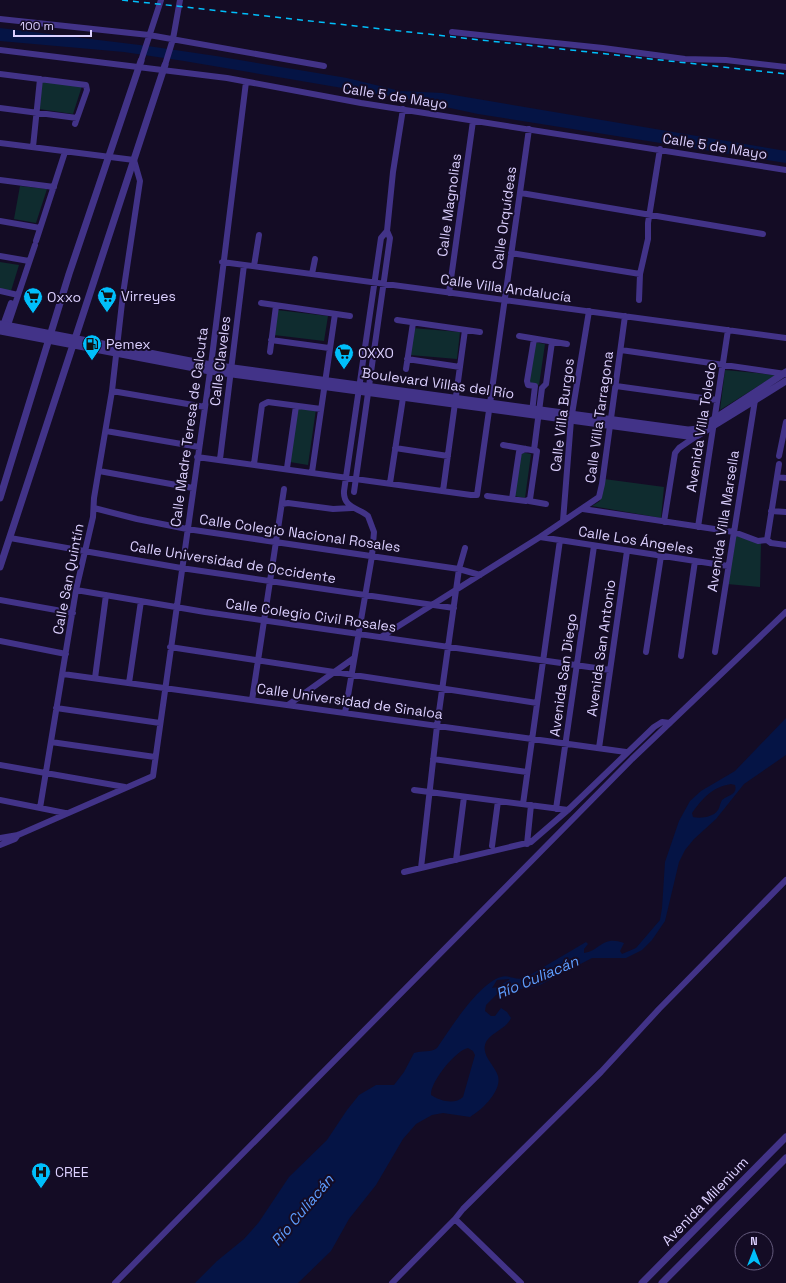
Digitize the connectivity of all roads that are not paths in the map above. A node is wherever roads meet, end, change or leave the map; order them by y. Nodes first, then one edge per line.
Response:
1 (161, 0) edge
2 (180, 0) edge
3 (0, 19) edge
4 (452, 32) dead end
5 (148, 38) junction
6 (173, 41) junction
7 (0, 50) edge
8 (139, 64) junction
9 (324, 66) dead end
10 (786, 67) edge
11 (164, 68) junction
12 (0, 74) edge
13 (40, 79) junction
14 (246, 82) junction
15 (0, 108) edge
16 (403, 109) junction
17 (36, 112) junction
18 (473, 121) junction
19 (529, 128) junction
20 (0, 143) edge
21 (33, 147) junction
22 (660, 149) junction
23 (64, 152) junction
24 (108, 156) junction
25 (134, 160) junction
26 (786, 170) edge
27 (0, 180) edge
28 (54, 187) junction
29 (520, 193) junction
30 (650, 216) junction
31 (0, 221) edge
32 (40, 228) junction
33 (387, 231) junction
34 (763, 234) dead end
35 (259, 235) dead end
36 (511, 253) junction
37 (0, 256) edge
38 (315, 259) dead end
39 (29, 261) junction
40 (222, 262) junction
41 (244, 265) junction
42 (254, 266) junction
43 (312, 274) junction
44 (640, 274) junction
45 (374, 282) junction
46 (383, 284) junction
47 (0, 291) edge
48 (449, 293) junction
49 (16, 294) junction
50 (504, 300) junction
51 (639, 300) dead end
52 (261, 303) dead end
53 (276, 306) junction
54 (589, 311) junction
55 (335, 314) junction
56 (350, 316) dead end
57 (625, 316) junction
58 (397, 320) dead end
59 (413, 322) junction
60 (3, 328) edge
61 (465, 330) junction
62 (728, 330) junction
63 (480, 332) dead end
64 (519, 336) dead end
65 (50, 337) junction
66 (786, 338) edge
67 (534, 339) junction
68 (271, 340) junction
69 (73, 342) junction
70 (552, 342) junction
71 (567, 344) dead end
72 (329, 348) junction
73 (116, 350) junction
74 (621, 350) junction
75 (270, 352) dead end
76 (407, 359) junction
77 (723, 364) junction
78 (460, 366) junction
79 (210, 368) junction
80 (406, 369) dead end
81 (231, 371) junction
82 (786, 373) edge
83 (786, 381) edge
84 (324, 384) junction
85 (616, 386) junction
86 (359, 388) junction
87 (368, 389) junction
88 (112, 391) junction
89 (753, 397) junction
90 (403, 398) junction
91 (717, 400) junction
92 (456, 402) junction
93 (296, 406) junction
94 (491, 406) junction
95 (205, 407) junction
96 (321, 409) junction
97 (535, 413) junction
98 (571, 418) junction
99 (714, 421) junction
100 (786, 422) edge
101 (611, 423) junction
102 (106, 431) junction
103 (695, 437) junction
104 (784, 444) edge
105 (503, 445) dead end
106 (199, 447) junction
107 (396, 448) junction
108 (525, 449) junction
109 (534, 450) junction
110 (198, 456) junction
111 (448, 456) junction
112 (779, 456) dead end
113 (220, 459) junction
114 (254, 464) junction
115 (778, 464) dead end
116 (287, 468) junction
117 (99, 471) junction
118 (312, 472) junction
119 (346, 477) junction
120 (777, 477) junction
121 (356, 478) junction
122 (786, 478) edge
123 (390, 483) junction
124 (193, 488) junction
125 (284, 489) dead end
126 (443, 491) junction
127 (354, 492) dead end
128 (487, 496) dead end
129 (0, 498) edge
130 (530, 499) junction
131 (512, 500) junction
132 (282, 504) junction
133 (546, 504) dead end
134 (94, 508) junction
135 (352, 508) junction
136 (583, 509) junction
137 (771, 510) junction
138 (786, 512) edge
139 (563, 521) junction
140 (664, 522) junction
141 (698, 527) junction
142 (187, 529) junction
143 (734, 532) junction
144 (540, 537) junction
145 (10, 538) junction
146 (560, 540) junction
147 (767, 540) junction
148 (276, 543) junction
149 (786, 545) edge
150 (594, 546) junction
151 (465, 548) dead end
152 (86, 550) junction
153 (627, 551) junction
154 (372, 556) junction
155 (661, 556) junction
156 (695, 561) junction
157 (728, 566) junction
158 (0, 567) edge
159 (181, 568) junction
160 (459, 569) junction
161 (480, 575) junction
162 (271, 581) junction
163 (76, 590) junction
164 (456, 591) junction
165 (106, 595) junction
166 (365, 595) junction
167 (0, 600) edge
168 (141, 601) junction
169 (432, 605) junction
170 (176, 607) junction
171 (454, 608) junction
172 (786, 612) edge
173 (72, 614) junction
174 (264, 620) junction
175 (358, 634) junction
176 (381, 637) junction
177 (0, 641) edge
178 (170, 647) junction
179 (448, 647) junction
180 (646, 652) dead end
181 (715, 652) dead end
182 (66, 654) junction
183 (681, 656) dead end
184 (354, 658) junction
185 (258, 660) junction
186 (543, 661) junction
187 (577, 665) junction
188 (610, 670) junction
189 (334, 672) junction
190 (63, 674) junction
191 (351, 674) junction
192 (94, 678) junction
193 (129, 683) junction
194 (164, 688) junction
195 (442, 688) junction
196 (252, 700) junction
197 (537, 703) junction
198 (288, 704) junction
199 (56, 708) junction
200 (345, 713) junction
201 (160, 723) junction
202 (670, 723) junction
203 (437, 726) junction
204 (532, 739) junction
205 (51, 742) junction
206 (566, 744) junction
207 (599, 748) junction
208 (626, 752) junction
209 (155, 756) junction
210 (433, 759) junction
211 (0, 765) edge
212 (527, 772) junction
213 (46, 774) junction
214 (126, 787) junction
215 (414, 790) dead end
216 (429, 792) junction
217 (464, 797) junction
218 (0, 800) edge
219 (498, 801) junction
220 (523, 804) junction
221 (531, 805) junction
222 (40, 808) junction
223 (556, 809) junction
224 (568, 810) junction
225 (66, 813) junction
226 (2, 836) edge
227 (17, 837) junction
228 (527, 844) junction
229 (0, 845) edge
230 (492, 846) dead end
231 (456, 860) junction
232 (421, 868) junction
233 (404, 872) dead end
234 (786, 880) edge
235 (786, 1137) edge
236 (786, 1158) edge
237 (455, 1219) junction
238 (115, 1283) edge
239 (392, 1283) edge
240 (521, 1283) edge
241 (642, 1283) edge
242 (662, 1283) edge

1 - 5 street
2 - 6 street
3 - 5 street
4 - 10 street
5 - 6 street
5 - 8 street
6 - 9 street
6 - 11 street
7 - 8 street, Calle 5 de Mayo
8 - 11 street, Calle 5 de Mayo
8 - 24 street
11 - 14 street, Calle 5 de Mayo
11 - 25 street
12 - 13 street
13 - 17 street
13 - 17 street
14 - 16 street, Calle 5 de Mayo
14 - 40 street, Calle Madre Teresa de Calcuta
15 - 17 street
16 - 18 street, Calle 5 de Mayo
16 - 33 street
17 - 21 street
18 - 19 street, Calle 5 de Mayo
18 - 48 street, Calle Magnolias
19 - 22 street, Calle 5 de Mayo
19 - 29 street, Calle Orquídeas
20 - 21 street
21 - 23 street
22 - 26 street, Calle 5 de Mayo
22 - 30 street
23 - 24 street
23 - 28 street
24 - 25 street
24 - 65 street
25 - 69 street
25 - 73 street, Calle San Quintín
27 - 28 street
28 - 32 street
29 - 30 street
29 - 36 street, Calle Orquídeas
30 - 34 street
30 - 44 street
31 - 32 street
32 - 39 street
33 - 45 street
33 - 46 street
35 - 42 street
36 - 44 street
36 - 50 street, Calle Orquídeas
37 - 39 street
38 - 43 street
39 - 49 street
40 - 41 street, Calle Villa Andalucía
40 - 79 street, Calle Madre Teresa de Calcuta
41 - 42 street, Calle Villa Andalucía
41 - 81 street, Calle Claveles
42 - 43 street, Calle Villa Andalucía
43 - 45 street, Calle Villa Andalucía
44 - 51 street
45 - 46 street, Calle Villa Andalucía
45 - 86 street
46 - 48 street, Calle Villa Andalucía
46 - 87 street
47 - 49 street
48 - 50 street, Calle Villa Andalucía
49 - 60 street
50 - 54 street, Calle Villa Andalucía
50 - 94 street, Calle Orquídeas
52 - 53 street
53 - 55 street
53 - 68 street
54 - 57 street, Calle Villa Andalucía
54 - 98 street, Calle Villa Burgos
55 - 56 street
55 - 72 street
57 - 62 street, Calle Villa Andalucía
57 - 74 street, Calle Villa Tarragona
58 - 59 street
59 - 61 street
59 - 76 street
60 - 65 street, Boulevard Villas del Río
61 - 63 street
61 - 78 street
62 - 66 street, Calle Villa Andalucía
62 - 77 street, Avenida Villa Toledo
64 - 67 street
65 - 69 street, Boulevard Villas del Río
65 - 129 street
67 - 70 street
67 - 97 street
68 - 72 street
68 - 75 street
69 - 73 street, Boulevard Villas del Río
69 - 145 street
70 - 71 street
70 - 97 street
72 - 84 street
73 - 79 street, Boulevard Villas del Río
73 - 88 street, Calle San Quintín
74 - 77 street
74 - 85 street, Calle Villa Tarragona
76 - 78 street
76 - 80 street
77 - 82 street
77 - 91 street, Avenida Villa Toledo
78 - 92 street
79 - 81 street, Boulevard Villas del Río
79 - 95 street, Calle Madre Teresa de Calcuta
81 - 84 street, Boulevard Villas del Río
81 - 113 street, Calle Claveles
82 - 89 street, Boulevard Villas del Río
83 - 89 street, Boulevard Villas del Río
84 - 86 street, Boulevard Villas del Río
84 - 96 street
85 - 91 street
85 - 101 street, Calle Villa Tarragona
86 - 87 street, Boulevard Villas del Río
86 - 119 street
87 - 90 street, Boulevard Villas del Río
87 - 92 street, Boulevard Villas del Río
87 - 121 street
88 - 95 street
88 - 102 street, Calle San Quintín
89 - 99 street, Boulevard Villas del Río
89 - 143 street, Avenida Villa Marsella
90 - 92 street, Boulevard Villas del Río
90 - 107 street
91 - 99 street, Avenida Villa Toledo
92 - 94 street, Boulevard Villas del Río
92 - 111 street
93 - 96 street
93 - 114 street
93 - 116 street
94 - 97 street, Boulevard Villas del Río
94 - 126 street, Calle Orquídeas
95 - 106 street, Calle Madre Teresa de Calcuta
96 - 118 street
97 - 98 street, Boulevard Villas del Río
97 - 109 street
98 - 101 street, Boulevard Villas del Río
98 - 139 street, Calle Villa Burgos
99 - 101 street, Boulevard Villas del Río
99 - 103 street, Boulevard Villas del Río
99 - 141 street, Avenida Villa Toledo
100 - 104 street
101 - 103 street, Boulevard Villas del Río
101 - 136 street, Calle Villa Tarragona
102 - 106 street
102 - 117 street, Calle San Quintín
103 - 140 street
104 - 112 street
105 - 108 street
106 - 110 street, Calle Madre Teresa de Calcuta
107 - 111 street
107 - 123 street
108 - 109 street
108 - 131 street
109 - 130 street
110 - 113 street
110 - 124 street, Calle Madre Teresa de Calcuta
111 - 126 street
113 - 114 street
114 - 116 street
115 - 120 street
116 - 118 street
117 - 124 street
117 - 134 street, Calle San Quintín
118 - 119 street
119 - 121 street
119 - 135 street
120 - 122 street
120 - 137 street
121 - 123 street
121 - 127 street
123 - 126 street
124 - 142 street, Calle Madre Teresa de Calcuta
125 - 132 street
128 - 131 street
130 - 131 street
130 - 133 street
132 - 135 street
132 - 148 street
134 - 142 street, Calle Colegio Nacional Rosales
134 - 152 street, Calle San Quintín
135 - 154 street
136 - 139 street, Calle Villa Tarragona
136 - 140 street
137 - 138 street
137 - 147 street
139 - 144 street, Calle Villa Tarragona
140 - 141 street
141 - 143 street
142 - 148 street, Calle Colegio Nacional Rosales
142 - 159 street, Calle Madre Teresa de Calcuta
143 - 147 street
143 - 157 street, Avenida Villa Marsella
144 - 146 street, Calle Los Ángeles
144 - 161 street, Calle Villa Tarragona
145 - 152 street, Calle Universidad de Occidente
145 - 158 street
146 - 150 street, Calle Los Ángeles
146 - 186 street
147 - 149 street
148 - 154 street, Calle Colegio Nacional Rosales
148 - 162 street
150 - 153 street, Calle Los Ángeles
150 - 187 street, Avenida San Diego
151 - 160 street
152 - 159 street, Calle Universidad de Occidente
152 - 163 street, Calle San Quintín
153 - 155 street, Calle Los Ángeles
153 - 188 street, Avenida San Antonio
154 - 160 street, Calle Colegio Nacional Rosales
154 - 166 street
155 - 156 street, Calle Los Ángeles
155 - 180 street
156 - 157 street, Calle Los Ángeles
156 - 183 street
157 - 181 street, Avenida Villa Marsella
159 - 162 street, Calle Universidad de Occidente
159 - 170 street, Calle Madre Teresa de Calcuta
160 - 161 street, Calle Colegio Nacional Rosales
160 - 164 street
161 - 164 street, Calle Villa Tarragona
162 - 166 street, Calle Universidad de Occidente
162 - 174 street
163 - 165 street, Calle Colegio Civil Rosales
163 - 173 street, Calle San Quintín
164 - 169 street, Calle Villa Tarragona
164 - 171 street
165 - 168 street, Calle Colegio Civil Rosales
165 - 192 street
166 - 169 street, Calle Universidad de Occidente
166 - 175 street
167 - 173 street
168 - 170 street, Calle Colegio Civil Rosales
168 - 193 street
169 - 171 street, Calle Universidad de Occidente
169 - 176 street, Calle Villa Tarragona
170 - 174 street, Calle Colegio Civil Rosales
170 - 178 street, Calle Madre Teresa de Calcuta
171 - 179 street
172 - 202 street
173 - 182 street, Calle San Quintín
174 - 175 street, Calle Colegio Civil Rosales
174 - 185 street
175 - 176 street, Calle Colegio Civil Rosales
175 - 184 street
176 - 179 street, Calle Colegio Civil Rosales
177 - 182 street
178 - 185 street
178 - 194 street, Calle Madre Teresa de Calcuta
179 - 186 street, Calle Colegio Civil Rosales
179 - 195 street
182 - 190 street, Calle San Quintín
184 - 189 street
184 - 191 street
185 - 189 street
185 - 196 street
186 - 187 street, Calle Colegio Civil Rosales
186 - 197 street
187 - 188 street, Calle Colegio Civil Rosales
187 - 206 street, Avenida San Diego
188 - 207 street, Avenida San Antonio
189 - 191 street
189 - 198 street
190 - 192 street, Calle Universidad de Sinaloa
190 - 199 street, Calle San Quintín
191 - 195 street
191 - 200 street
192 - 193 street, Calle Universidad de Sinaloa
193 - 194 street, Calle Universidad de Sinaloa
194 - 196 street, Calle Universidad de Sinaloa
194 - 201 street, Calle Madre Teresa de Calcuta
195 - 197 street
195 - 203 street
196 - 198 street, Calle Universidad de Sinaloa
197 - 204 street
198 - 200 street, Calle Universidad de Sinaloa
199 - 201 street
199 - 205 street, Calle San Quintín
200 - 203 street, Calle Universidad de Sinaloa
201 - 209 street, Calle Madre Teresa de Calcuta
202 - 208 street
202 - 238 street
203 - 204 street, Calle Universidad de Sinaloa
203 - 210 street
204 - 206 street, Calle Universidad de Sinaloa
204 - 212 street
205 - 209 street
205 - 213 street, Calle San Quintín
206 - 207 street, Calle Universidad de Sinaloa
206 - 223 street, Avenida San Diego
207 - 208 street, Calle Universidad de Sinaloa
208 - 224 street
209 - 214 street, Calle Madre Teresa de Calcuta
210 - 212 street
210 - 216 street
211 - 213 street
212 - 220 street
213 - 214 street
213 - 222 street, Calle San Quintín
214 - 225 street
215 - 216 street
216 - 217 street
216 - 232 street
217 - 219 street
217 - 231 street
218 - 222 street
219 - 220 street
219 - 230 street
220 - 221 street
221 - 223 street
221 - 228 street
222 - 225 street
223 - 224 street
224 - 228 street
225 - 227 street
226 - 227 street
227 - 229 street
228 - 231 street
231 - 232 street
232 - 233 street
234 - 237 street
235 - 241 street, Avenida Milenium
236 - 242 street, Avenida Milenium
237 - 239 street
237 - 240 street

